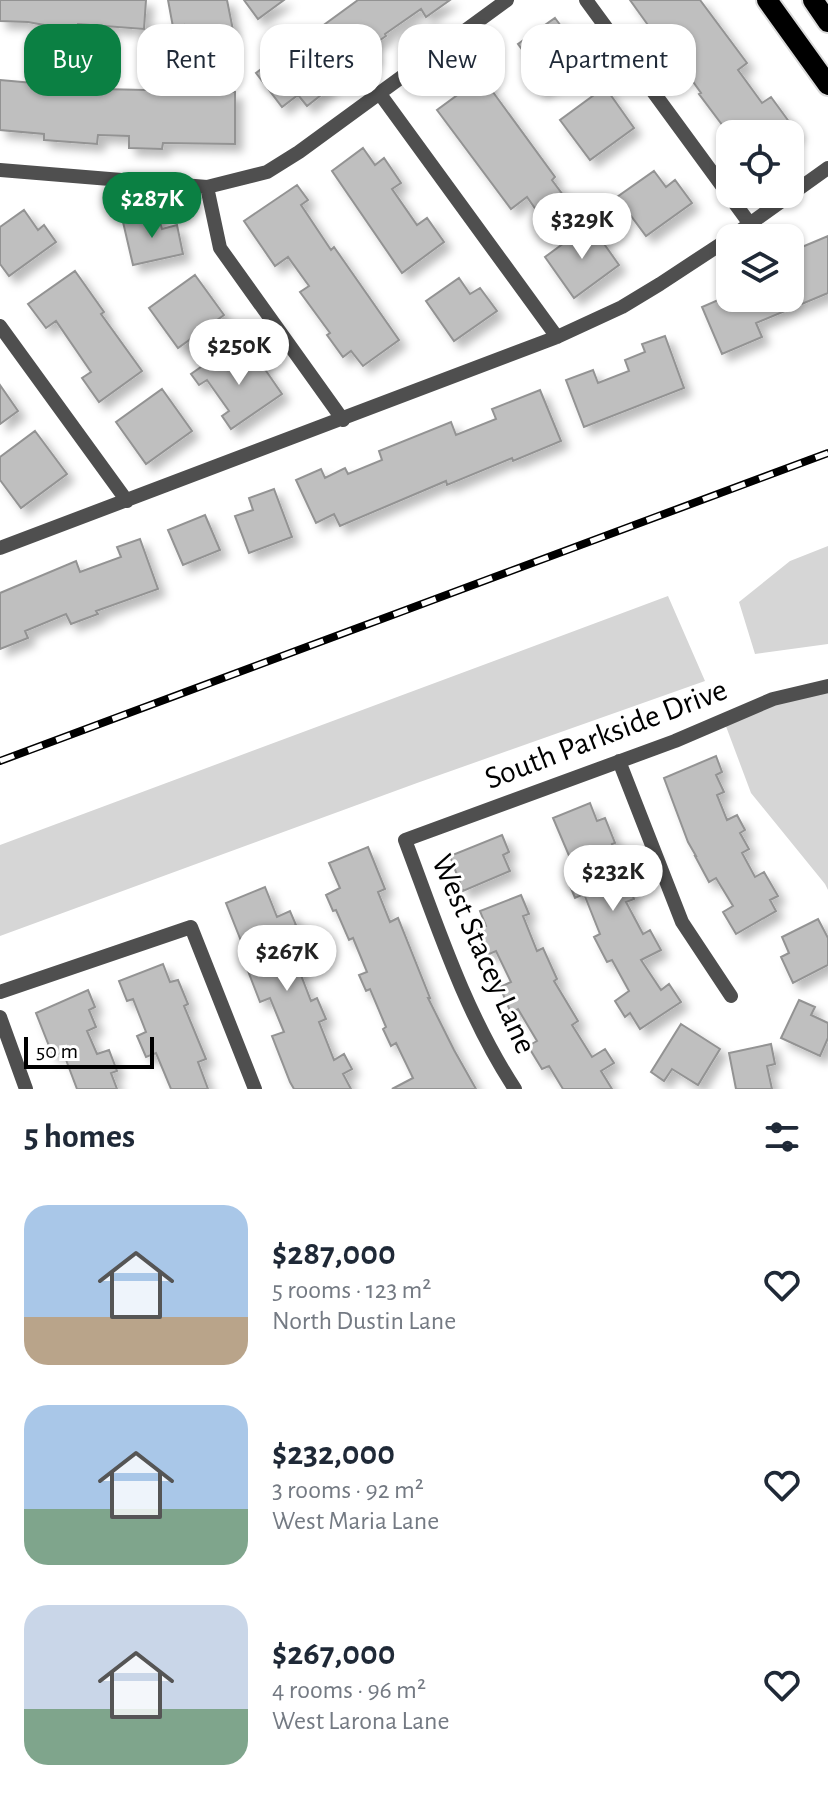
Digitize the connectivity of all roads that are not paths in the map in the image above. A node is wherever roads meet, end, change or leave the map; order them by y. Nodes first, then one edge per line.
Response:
1 (507, 0) edge
2 (586, 0) edge
3 (767, 0) edge
4 (813, 0) edge
5 (828, 22) edge
6 (828, 85) edge
7 (382, 93) edge
8 (377, 96) edge
9 (381, 96) edge
10 (828, 168) edge
11 (0, 170) edge
12 (207, 187) junction
13 (750, 224) joint
14 (716, 247) edge
15 (0, 326) edge
16 (557, 337) junction
17 (343, 420) junction
18 (127, 501) junction
19 (0, 548) edge
20 (828, 686) edge
21 (619, 761) junction
22 (405, 840) joint
23 (0, 992) edge
24 (731, 996) dead end
25 (0, 1017) edge
26 (26, 1089) edge
27 (255, 1089) edge
28 (515, 1089) edge

1 - 7 street
2 - 13 street
3 - 6 main road
4 - 5 main road
8 - 12 street
9 - 16 street
10 - 13 street
11 - 12 street
12 - 17 street
14 - 16 street
15 - 18 street
16 - 17 street
17 - 18 street
18 - 19 street
20 - 21 street, South Parkside Drive
21 - 22 street, South Parkside Drive
21 - 24 street
22 - 28 street, West Stacey Lane
23 - 27 street
25 - 26 street

